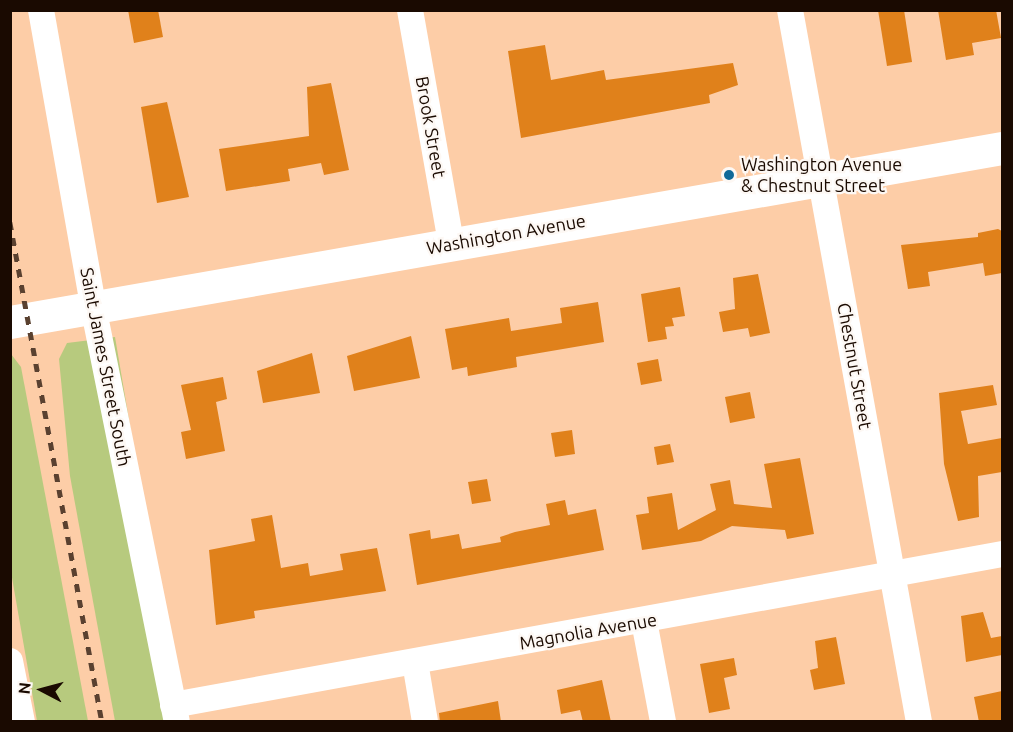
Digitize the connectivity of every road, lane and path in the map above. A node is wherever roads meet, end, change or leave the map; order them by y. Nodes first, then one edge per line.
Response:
1 (41, 10) edge
2 (410, 10) edge
3 (790, 10) edge
4 (1002, 148) edge
5 (821, 181) junction
6 (452, 243) junction
7 (93, 306) junction
8 (10, 322) edge
9 (1002, 554) edge
10 (893, 574) junction
11 (644, 621) junction
12 (10, 661) edge
13 (415, 662) junction
14 (175, 713) edge
15 (22, 722) edge
16 (425, 722) edge
17 (663, 722) edge
18 (919, 722) edge

1 - 7 street, Saint James Street South
2 - 6 street, Brook Street
3 - 5 street, Chestnut Street
4 - 5 main road, Washington Avenue
5 - 6 main road, Washington Avenue
5 - 10 street, Chestnut Street
6 - 7 main road, Washington Avenue
7 - 8 main road, Washington Avenue
7 - 14 street, Saint James Street South
9 - 10 street, Magnolia Avenue
10 - 11 street, Magnolia Avenue
10 - 18 street, Chestnut Street
11 - 13 street, Magnolia Avenue
11 - 17 street
12 - 15 street
13 - 14 street, Magnolia Avenue
13 - 16 street

